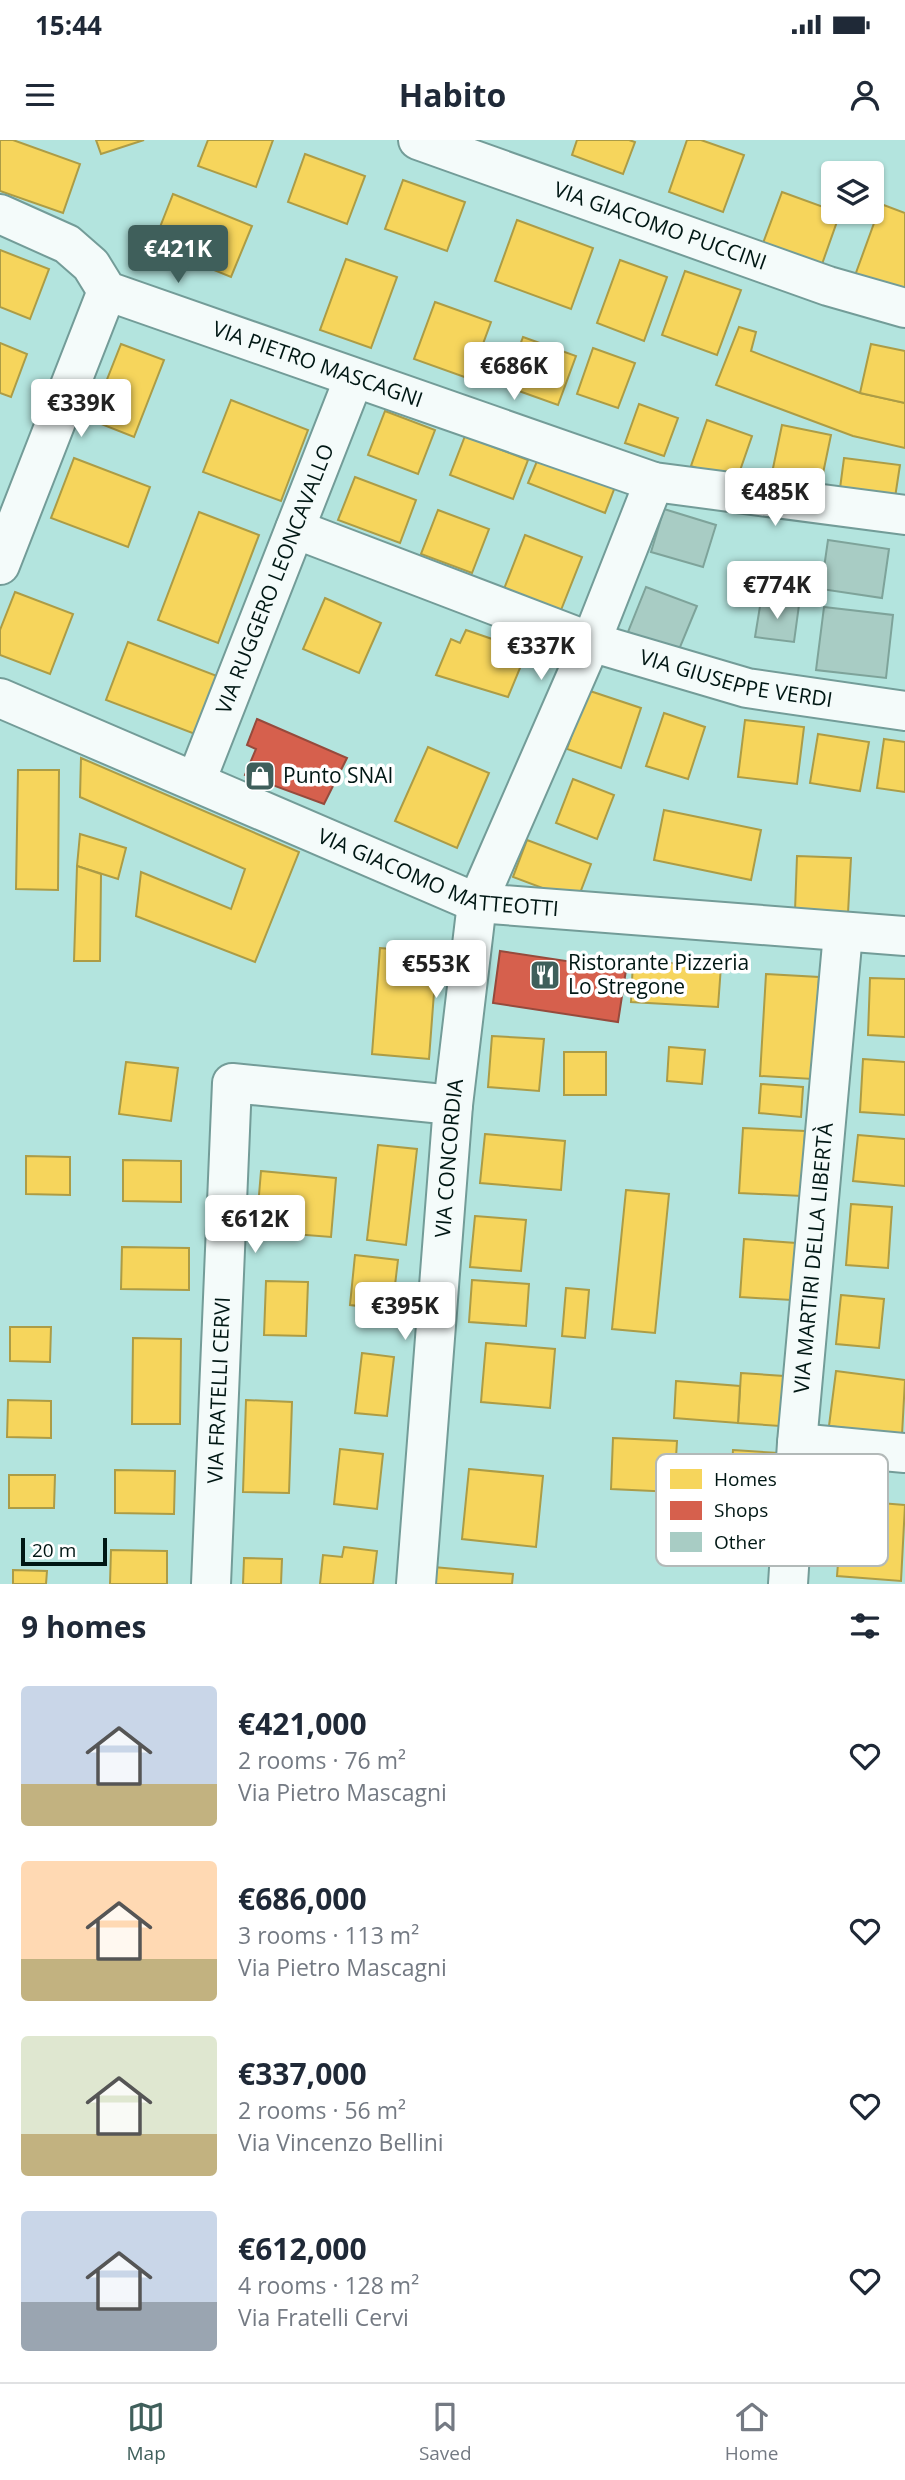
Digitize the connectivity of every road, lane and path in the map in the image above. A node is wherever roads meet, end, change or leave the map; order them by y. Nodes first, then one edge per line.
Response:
1 (418, 140) edge
2 (0, 214) edge
3 (107, 291) junction
4 (905, 309) edge
5 (354, 378) junction
6 (653, 482) junction
7 (905, 515) edge
8 (295, 529) junction
9 (0, 565) edge
10 (591, 642) junction
11 (0, 698) edge
12 (904, 706) edge
13 (196, 781) junction
14 (477, 903) junction
15 (844, 933) junction
16 (905, 936) edge
17 (453, 1105) junction
18 (797, 1443) junction
19 (905, 1453) edge
20 (796, 1454) edge
21 (790, 1566) edge
22 (211, 1584) edge
23 (416, 1584) edge
24 (789, 1584) edge

1 - 4 street, VIA GIACOMO PUCCINI
2 - 3 street
3 - 5 street, VIA PIETRO MASCAGNI
3 - 9 street
5 - 6 street, VIA PIETRO MASCAGNI
5 - 8 street, VIA RUGGERO LEONCAVALLO
6 - 7 street, VIA PIETRO MASCAGNI
6 - 10 street, VIA CONCORDIA
8 - 10 street, VIA GIUSEPPE VERDI
8 - 13 street, VIA RUGGERO LEONCAVALLO
10 - 12 street, VIA GIUSEPPE VERDI
10 - 14 street, VIA CONCORDIA
11 - 13 street, VIA GIACOMO MATTEOTTI
13 - 14 street, VIA GIACOMO MATTEOTTI
14 - 15 street, VIA GIACOMO MATTEOTTI
14 - 17 street, VIA CONCORDIA
15 - 16 street, VIA GIACOMO MATTEOTTI
15 - 18 street, VIA MARTIRI DELLA LIBERTÀ
17 - 22 street, VIA FRATELLI CERVI
17 - 23 street, VIA CONCORDIA
18 - 19 street
18 - 20 street, VIA MARTIRI DELLA LIBERTÀ
21 - 24 street, VIA MARTIRI DELLA LIBERTÀ

